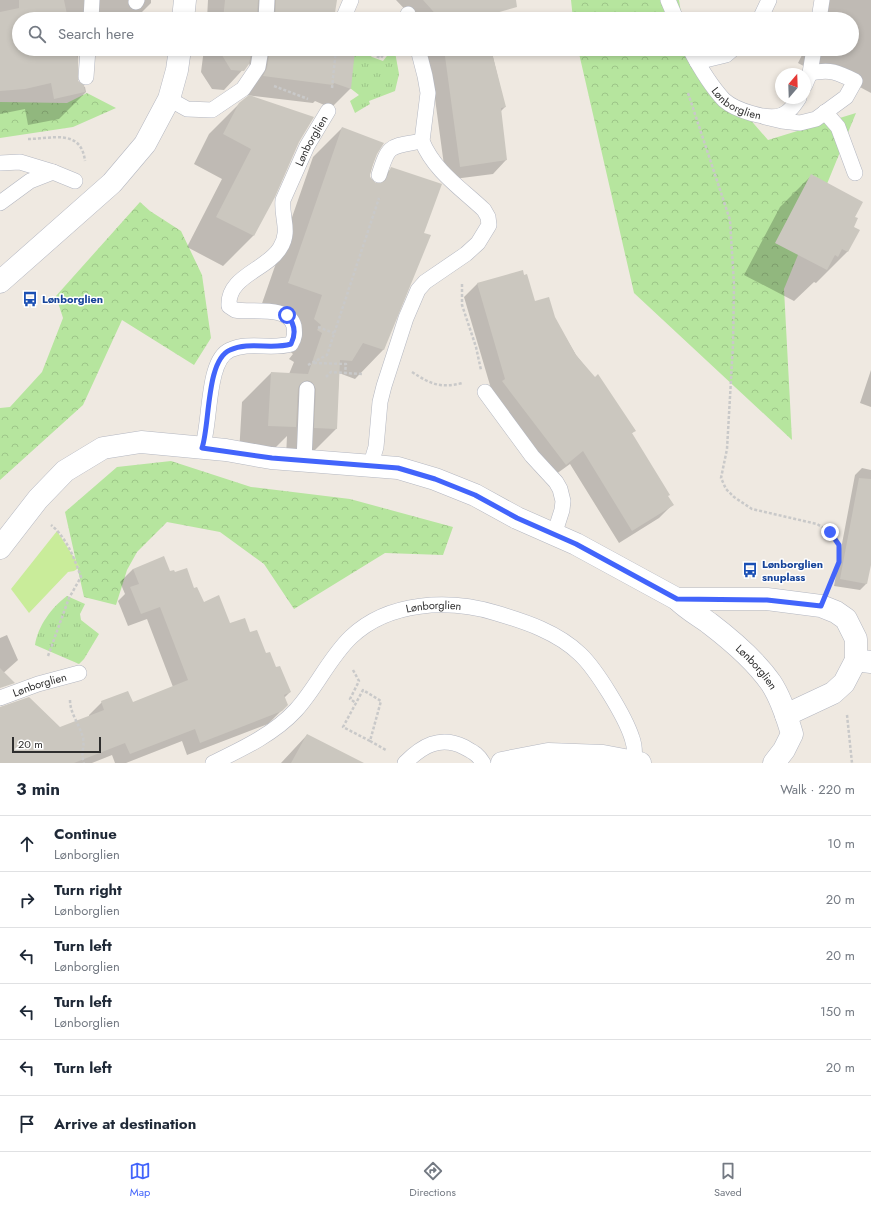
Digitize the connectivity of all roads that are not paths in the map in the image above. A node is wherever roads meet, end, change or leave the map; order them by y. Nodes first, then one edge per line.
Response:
1 (92, 0) edge
2 (185, 0) edge
3 (267, 0) edge
4 (352, 0) edge
5 (668, 0) edge
6 (769, 0) edge
7 (822, 0) edge
8 (91, 12) edge
9 (184, 12) edge
10 (266, 12) edge
11 (347, 12) edge
12 (673, 12) edge
13 (763, 12) edge
14 (820, 12) edge
15 (88, 56) edge
16 (179, 56) edge
17 (260, 56) edge
18 (420, 56) edge
19 (694, 56) edge
20 (813, 56) edge
21 (810, 68) edge
22 (86, 77) dead end
23 (811, 77) edge
24 (169, 99) junction
25 (796, 104) edge
26 (328, 110) road end
27 (825, 112) junction
28 (766, 117) junction
29 (422, 141) junction
30 (0, 163) edge
31 (53, 172) junction
32 (855, 173) dead end
33 (379, 175) dead end
34 (75, 181) dead end
35 (0, 203) edge
36 (0, 282) edge
37 (307, 388) dead end
38 (486, 392) road end
39 (202, 448) junction
40 (304, 461) junction
41 (370, 467) junction
42 (554, 535) junction
43 (0, 548) edge
44 (677, 599) junction
45 (864, 661) edge
46 (79, 673) road end
47 (0, 698) edge
48 (786, 715) junction
49 (637, 762) edge
50 (213, 763) edge
51 (405, 763) edge
52 (483, 763) edge
53 (502, 763) edge
54 (774, 763) edge

1 - 8 lane
2 - 9 street
3 - 10 lane
4 - 11 lane
5 - 12 lane
6 - 13 lane
7 - 14 lane
15 - 22 lane
16 - 24 street
17 - 24 lane
18 - 29 lane
19 - 28 lane, Lønborglien
20 - 21 lane
23 - 27 lane
24 - 36 street
25 - 28 lane, Lønborglien
26 - 39 lane, Lønborglien
27 - 28 lane
27 - 32 lane
29 - 33 lane
29 - 41 lane
30 - 31 lane
31 - 34 lane
31 - 35 lane
37 - 40 lane
38 - 42 lane
39 - 40 street, Lønborglien
39 - 43 street, Lønborglien
40 - 41 street, Lønborglien
41 - 42 street, Lønborglien
42 - 44 street, Lønborglien
44 - 45 street, Lønborglien
44 - 48 street, Lønborglien
45 - 48 street, Lønborglien
46 - 47 lane, Lønborglien
48 - 54 street, Lønborglien
49 - 50 lane, Lønborglien
49 - 53 street, Lønborglien
51 - 52 lane

